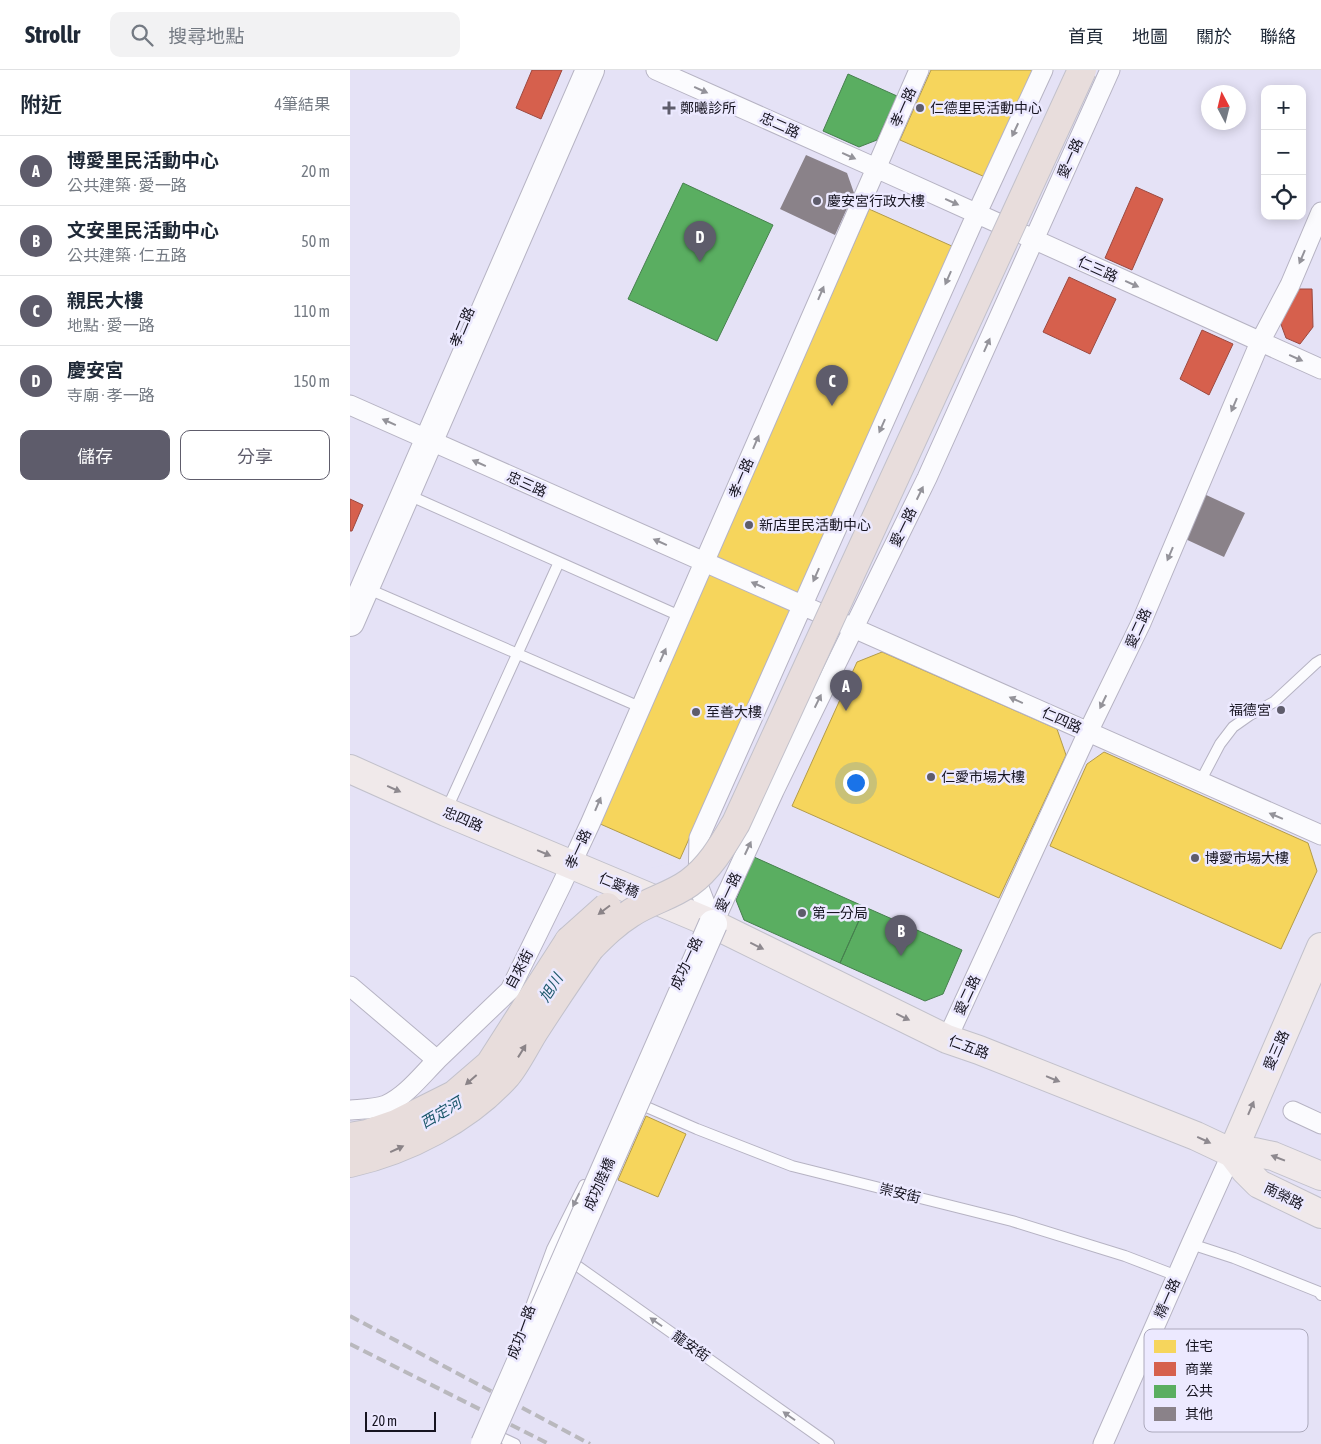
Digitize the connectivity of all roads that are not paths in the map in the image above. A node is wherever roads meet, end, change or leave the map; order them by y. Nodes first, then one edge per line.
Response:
1 (573, 70) edge
2 (590, 70) edge
3 (656, 70) edge
4 (919, 70) edge
5 (1043, 70) edge
6 (1067, 70) edge
7 (1082, 70) edge
8 (1110, 70) edge
9 (876, 168) junction
10 (1321, 212) edge
11 (977, 213) junction
12 (1034, 239) junction
13 (1260, 342) junction
14 (1321, 370) edge
15 (350, 405) edge
16 (422, 437) junction
17 (405, 494) junction
18 (559, 562) junction
19 (704, 562) junction
20 (358, 585) edge
21 (803, 605) junction
22 (680, 616) junction
23 (350, 622) edge
24 (853, 628) junction
25 (518, 654) junction
26 (1321, 660) edge
27 (640, 707) junction
28 (1088, 732) junction
29 (350, 769) edge
30 (1200, 782) junction
31 (446, 812) junction
32 (1321, 835) edge
33 (569, 872) junction
34 (709, 934) junction
35 (1321, 947) edge
36 (677, 980) dead end
37 (350, 986) edge
38 (676, 1034) dead end
39 (947, 1039) junction
40 (437, 1060) junction
41 (627, 1099) junction
42 (642, 1106) junction
43 (350, 1110) edge
44 (1294, 1111) dead end
45 (1321, 1124) edge
46 (610, 1134) dead end
47 (350, 1137) edge
48 (1232, 1153) junction
49 (350, 1163) edge
50 (1321, 1176) edge
51 (613, 1177) dead end
52 (588, 1178) dead end
53 (1321, 1214) edge
54 (1191, 1244) junction
55 (552, 1249) junction
56 (1177, 1276) junction
57 (1321, 1295) edge
58 (525, 1322) dead end
59 (1154, 1329) edge
60 (1144, 1351) edge
61 (512, 1358) dead end
62 (497, 1439) edge
63 (476, 1444) edge
64 (515, 1444) edge
65 (829, 1444) edge
66 (1103, 1444) edge

1 - 16 street, 孝二路
2 - 16 street, 孝二路
3 -> 9 street, 忠二路
4 - 9 street, 孝一路
5 -> 11 street, 愛一路
6 -> 47 highway, bridge
49 -> 7 highway, bridge
8 - 12 street, 愛一路
9 -> 11 street, 仁三路
19 -> 9 street, 孝一路
10 -> 13 street, 愛二路
11 - 12 street, 仁三路
11 -> 21 street, 愛一路
12 -> 13 street, 仁三路
24 -> 12 street, 愛一路
13 -> 14 street, 仁三路
13 -> 28 street, 愛二路
16 -> 15 street, 忠三路
16 - 17 street
19 -> 16 street, 忠三路
16 - 20 street, 孝二路
17 - 18 lane
17 - 20 street
18 - 22 lane
18 - 25 lane
21 -> 19 street, 忠三路
19 - 22 street, 孝一路
20 - 23 street
20 - 25 lane
21 - 24 street, 仁四路
21 - 34 street, 愛一路
27 -> 22 street, 孝一路
28 -> 24 street, 仁四路
34 -> 24 street, 愛一路
25 - 27 lane
25 - 31 lane
26 - 30 lane
33 -> 27 street, 孝一路
28 - 30 street, 仁四路
28 - 39 street, 愛二路
29 -> 31 main road, 忠四路
32 -> 30 street, 仁四路
31 -> 33 main road, 忠四路
33 - 34 main road, 仁愛橋
33 - 40 street, 自來街
34 -> 39 main road, 仁五路
34 - 62 street, 成功陸橋, bridge
48 -> 35 main road, 愛三路
36 - 41 lane, 成功一路
37 - 40 street
38 - 42 lane
39 -> 48 main road, 仁五路
40 - 43 street, 自來街
41 - 42 lane, 崇安街
41 - 46 lane, 成功一路
42 - 51 lane
42 - 56 lane, 崇安街
44 - 45 street
50 -> 48 main road
48 - 53 main road, 南榮路
48 - 54 street, 精一路
52 -> 55 lane, 成功一路
54 - 56 street, 精一路
54 - 57 lane
55 - 58 lane, 成功一路
65 -> 55 lane, 龍安街
56 - 59 street, 精一路
60 - 66 street, 精一路
61 - 63 lane, 成功一路
62 - 64 lane

